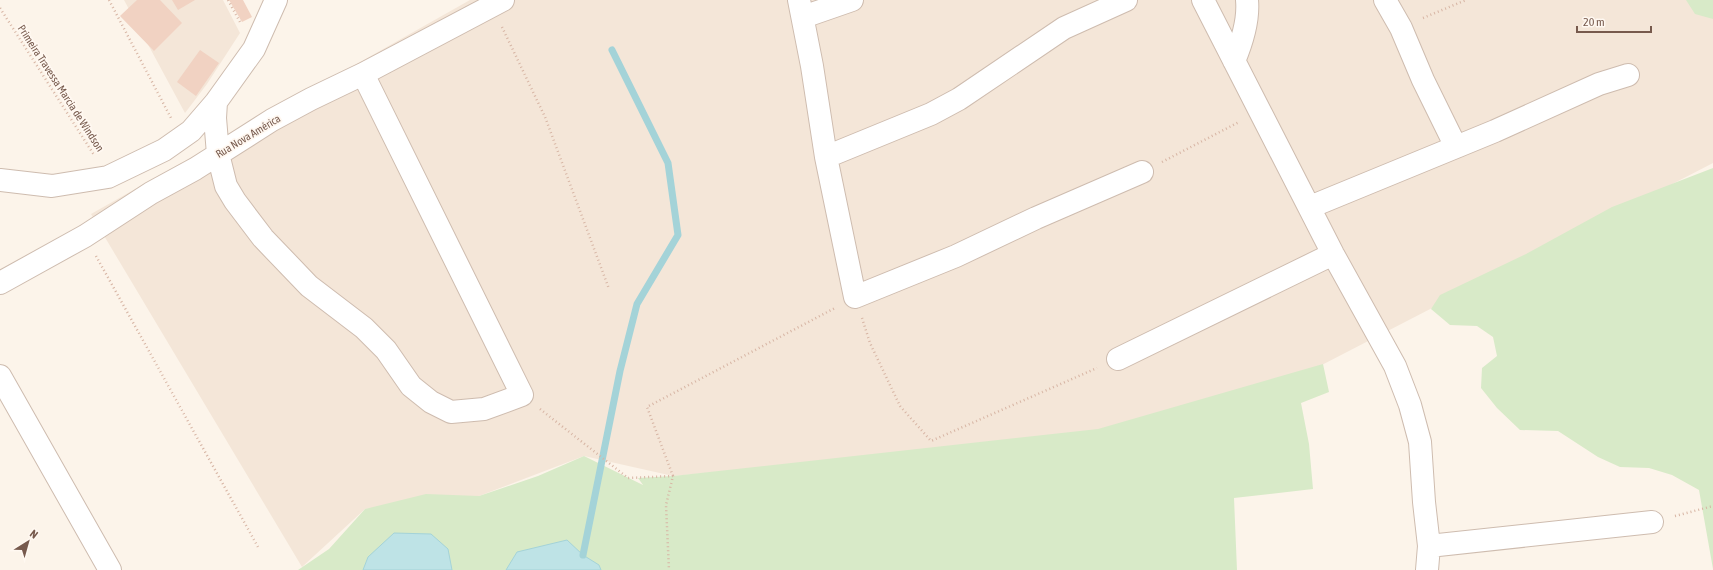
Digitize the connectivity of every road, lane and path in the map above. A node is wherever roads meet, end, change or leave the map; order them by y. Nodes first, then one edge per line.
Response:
1 (109, 0) edge
2 (276, 0) edge
3 (852, 0) edge
4 (1126, 0) edge
5 (1203, 0) edge
6 (1247, 0) edge
7 (1385, 0) edge
8 (1466, 0) edge
9 (495, 2) edge
10 (0, 8) edge
11 (801, 9) edge
12 (1401, 28) junction
13 (1234, 62) junction
14 (363, 74) junction
15 (1628, 75) dead end
16 (216, 102) junction
17 (1260, 112) junction
18 (181, 138) junction
19 (1456, 147) junction
20 (218, 154) junction
21 (826, 157) junction
22 (1142, 172) joint
23 (108, 177) junction
24 (0, 180) edge
25 (1310, 207) junction
26 (85, 236) junction
27 (1333, 254) junction
28 (0, 283) edge
29 (609, 289) dead end
30 (855, 297) junction
31 (1118, 358) joint
32 (0, 376) edge
33 (522, 395) junction
34 (673, 476) junction
35 (1713, 506) edge
36 (1652, 522) joint
37 (1429, 546) junction
38 (258, 547) dead end
39 (110, 570) edge
40 (669, 570) edge
41 (1427, 570) edge

1 - 18 path
2 - 16 street
3 - 11 street
4 - 21 street
5 - 13 street
6 - 13 street
7 - 12 street
8 - 12 path
9 - 14 street, Rua Nova América
9 - 29 path
10 - 23 path, Primeira Travessa Marcia de Windson
11 - 21 street
12 - 19 street
13 - 17 street
14 - 20 street, Rua Nova América
14 - 33 street
15 - 19 street
16 - 18 street
16 - 20 street
17 - 22 path
17 - 25 street
18 - 23 street
19 - 25 street
20 - 26 street, Rua Nova América
20 - 33 street
21 - 30 street
22 - 30 street
23 - 24 street
25 - 27 street
26 - 28 street, Rua Nova América
26 - 38 path
27 - 31 street
27 - 37 street
30 - 31 path
30 - 34 path
32 - 39 street
33 - 34 path
34 - 40 path
35 - 36 path
36 - 37 street
37 - 41 street

